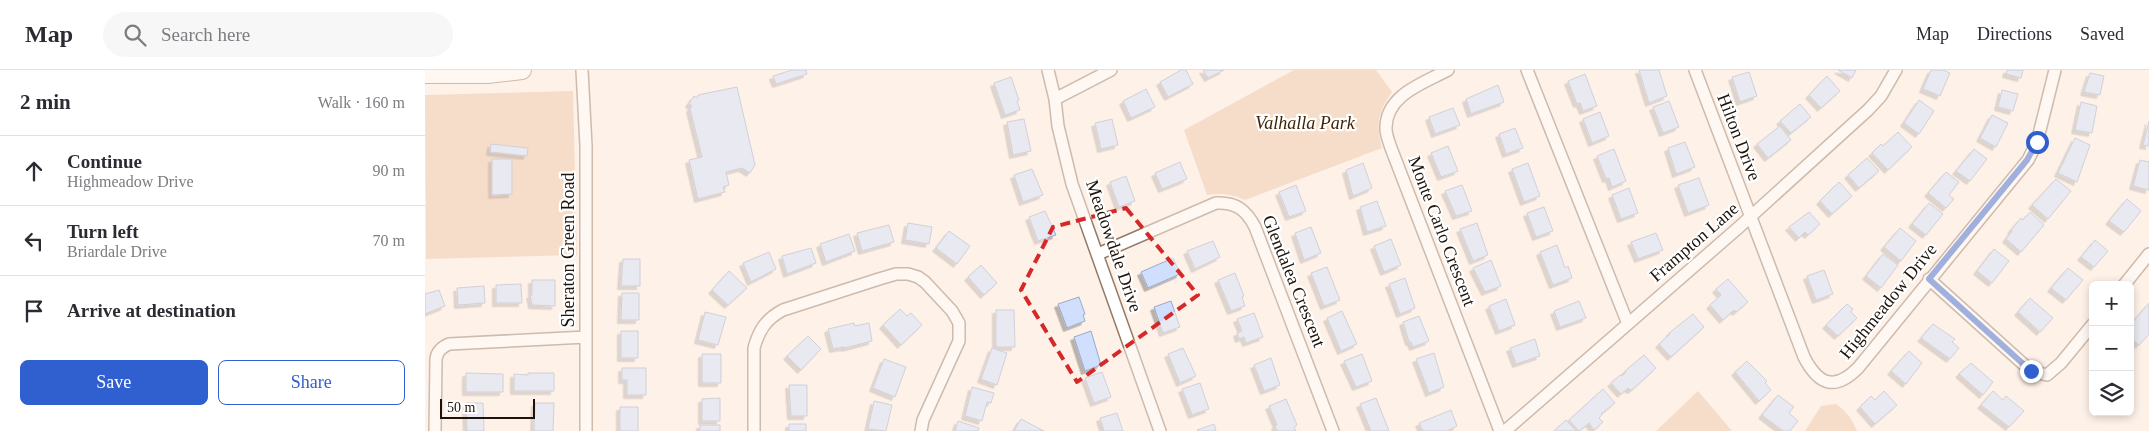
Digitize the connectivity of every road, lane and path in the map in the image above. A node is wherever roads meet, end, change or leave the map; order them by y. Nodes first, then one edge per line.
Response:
1 (522, 70) edge
2 (582, 70) edge
3 (1048, 70) edge
4 (1111, 70) edge
5 (1448, 70) edge
6 (1527, 70) edge
7 (1695, 70) edge
8 (1896, 70) edge
9 (2055, 70) edge
10 (487, 72) edge
11 (425, 74) edge
12 (1055, 99) junction
13 (1750, 217) junction
14 (1098, 254) junction
15 (2149, 254) edge
16 (1929, 279) junction
17 (2127, 281) edge
18 (1628, 324) junction
19 (2091, 326) edge
20 (586, 337) junction
21 (435, 431) edge
22 (586, 431) edge
23 (754, 431) edge
24 (921, 431) edge
25 (1160, 431) edge
26 (1333, 431) edge
27 (1500, 431) edge
28 (1505, 431) edge

1 - 10 main road
2 - 20 street, Sheraton Green Road
3 - 12 street, Meadowdale Drive
4 - 12 street
5 - 27 street, Monte Carlo Crescent
6 - 18 street
7 - 13 street, Hilton Drive
8 - 13 street, Frampton Lane
9 - 16 street, Highmeadow Drive
10 - 11 main road
12 - 14 street, Meadowdale Drive
13 - 16 street, Highmeadow Drive
13 - 18 street, Frampton Lane
14 - 25 street, Meadowdale Drive
14 - 26 street, Glendalea Crescent
15 - 17 street
16 - 19 street
18 - 28 street, Frampton Lane
20 - 21 street
20 - 22 street, Sheraton Green Road
23 - 24 street

